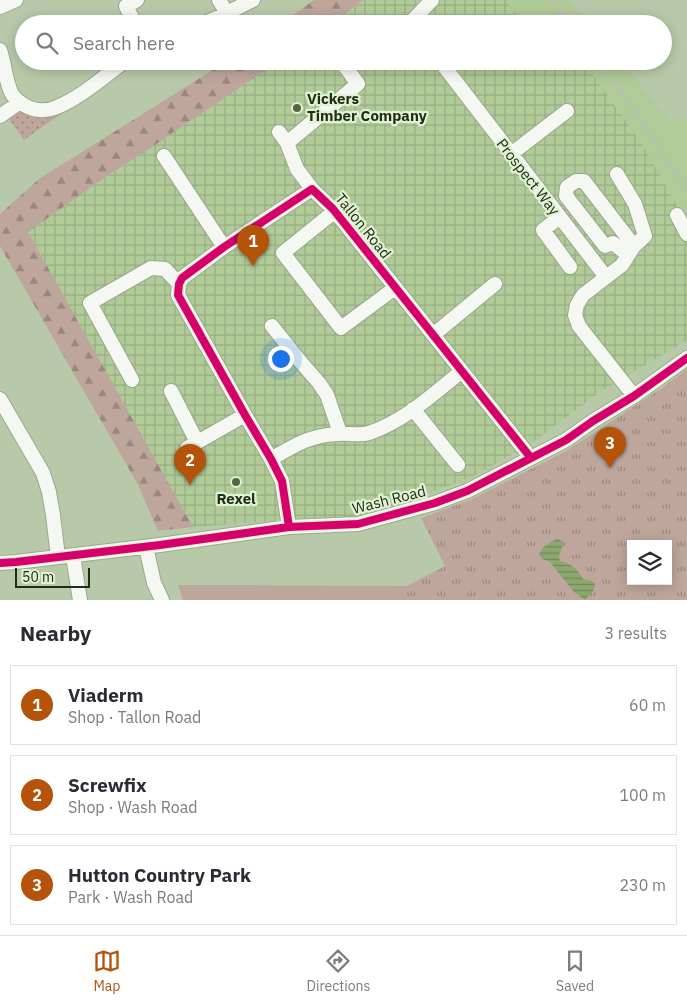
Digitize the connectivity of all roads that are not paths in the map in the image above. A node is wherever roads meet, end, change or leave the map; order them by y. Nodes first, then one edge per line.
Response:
1 (16, 0) edge
2 (137, 0) edge
3 (220, 0) edge
4 (253, 0) edge
5 (432, 0) edge
6 (0, 7) edge
7 (227, 13) junction
8 (130, 15) edge
9 (222, 15) edge
10 (418, 15) edge
11 (0, 50) edge
12 (113, 70) edge
13 (348, 70) edge
14 (447, 70) edge
15 (20, 102) junction
16 (567, 111) dead end
17 (0, 116) edge
18 (279, 132) dead end
19 (288, 143) junction
20 (511, 154) junction
21 (164, 156) dead end
22 (617, 174) dead end
23 (312, 189) junction
24 (335, 212) junction
25 (677, 215) dead end
26 (560, 217) junction
27 (687, 234) edge
28 (224, 247) junction
29 (628, 255) junction
30 (570, 267) dead end
31 (606, 277) junction
32 (179, 284) junction
33 (495, 284) dead end
34 (395, 288) junction
35 (272, 326) dead end
36 (433, 335) junction
37 (687, 358) edge
38 (462, 371) junction
39 (132, 380) dead end
40 (170, 391) dead end
41 (634, 396) junction
42 (0, 399) edge
43 (413, 409) junction
44 (245, 415) junction
45 (340, 433) junction
46 (530, 458) junction
47 (271, 459) junction
48 (458, 465) dead end
49 (289, 527) junction
50 (146, 546) junction
51 (72, 556) junction
52 (58, 557) junction
53 (0, 563) edge
54 (80, 600) edge
55 (162, 600) edge

1 - 6 street
2 - 8 street
3 - 7 street
4 - 7 street
5 - 10 street
7 - 9 street
11 - 15 street
12 - 15 street
13 - 19 street
14 - 20 street, Prospect Way
15 - 17 street
16 - 20 street
18 - 19 street, Tallon Road
19 - 23 street, Tallon Road
20 - 26 street, Prospect Way
21 - 28 street
22 - 29 street
23 - 24 street, Tallon Road
23 - 28 street, Tallon Road
24 - 34 street, Tallon Road
24 - 34 street
25 - 27 street
26 - 30 street
26 - 31 street, Prospect Way
28 - 32 street, Tallon Road
29 - 29 street
29 - 31 street
31 - 41 street
32 - 39 street
32 - 44 street
33 - 36 street
34 - 36 street, Tallon Road
35 - 45 street
36 - 38 street, Tallon Road
37 - 41 street, Wash Road
38 - 43 street
38 - 46 street, Tallon Road
40 - 44 street
41 - 46 street, Wash Road
42 - 52 street
43 - 45 street
43 - 48 street
44 - 47 street
45 - 47 street
46 - 49 street, Wash Road
47 - 49 street
49 - 50 street, Wash Road
50 - 51 street, Wash Road
50 - 55 street
51 - 52 street, Wash Road
51 - 54 street
52 - 53 street, Wash Road

